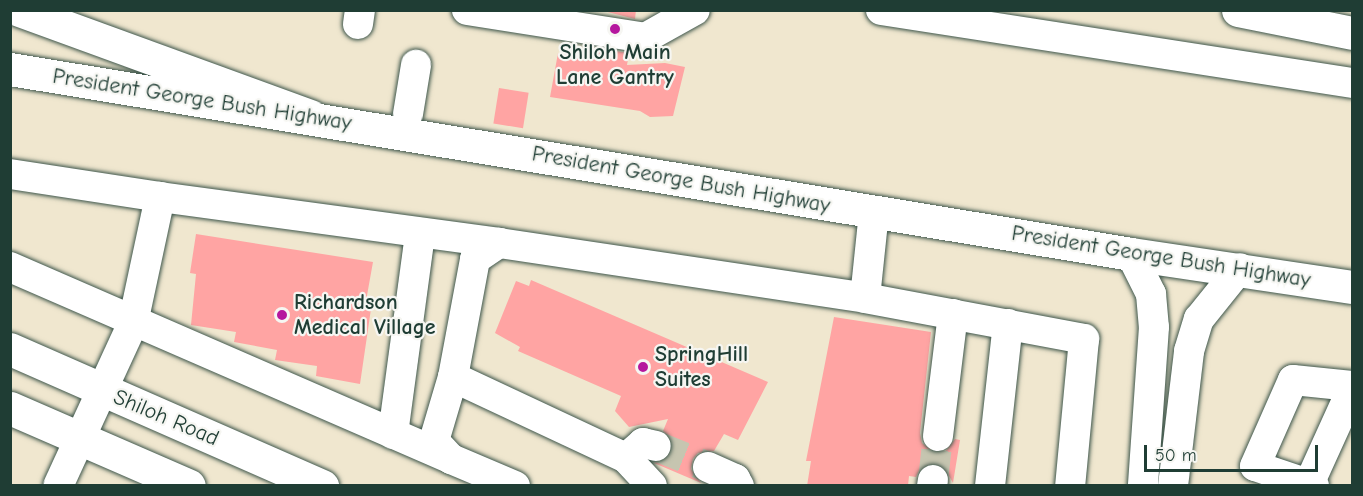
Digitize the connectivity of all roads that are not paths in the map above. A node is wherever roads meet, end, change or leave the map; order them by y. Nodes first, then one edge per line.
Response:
1 (19, 10) edge
2 (467, 10) edge
3 (591, 10) edge
4 (673, 10) edge
5 (695, 10) edge
6 (881, 10) edge
7 (1238, 10) edge
8 (1353, 33) edge
9 (416, 65) dead end
10 (10, 69) edge
11 (1353, 83) edge
12 (408, 114) dead end
13 (310, 116) junction
14 (10, 174) edge
15 (159, 197) junction
16 (874, 212) junction
17 (420, 232) junction
18 (499, 243) junction
19 (1131, 254) junction
20 (10, 267) edge
21 (1240, 268) junction
22 (1353, 287) edge
23 (865, 298) junction
24 (954, 314) junction
25 (133, 323) junction
26 (1008, 324) junction
27 (10, 349) edge
28 (453, 377) junction
29 (1353, 388) edge
30 (102, 391) junction
31 (10, 408) edge
32 (393, 434) junction
33 (938, 436) tunnel mouth
34 (79, 439) junction
35 (656, 446) tunnel mouth
36 (626, 458) junction
37 (451, 459) junction
38 (708, 467) tunnel mouth
39 (1311, 485) edge
40 (58, 486) edge
41 (189, 486) edge
42 (322, 486) edge
43 (515, 486) edge
44 (652, 486) edge
45 (739, 486) edge
46 (990, 486) edge
47 (1070, 486) edge
48 (1143, 486) edge
49 (1173, 486) edge

1 - 13 main road
2 - 5 street
3 - 4 street
6 - 11 street
7 - 8 main road
9 - 12 street
10 - 13 main road, President George Bush Highway
13 - 16 main road, President George Bush Highway
14 - 15 street
15 - 17 street
15 - 25 street
16 - 19 main road, President George Bush Highway
16 - 23 street
17 - 18 street
17 - 32 street
18 - 23 street
18 - 28 street
19 - 21 main road, President George Bush Highway
19 - 48 street
20 - 25 street
21 - 22 main road, President George Bush Highway
21 - 49 street
23 - 24 street
24 - 26 street
24 - 33 street
25 - 30 street
25 - 32 street
26 - 46 street
26 - 47 street
27 - 30 main road, Shiloh Road
28 - 36 street
28 - 37 street
29 - 39 street
29 - 39 street
30 - 34 street
30 - 42 main road, Shiloh Road
31 - 34 main road
32 - 37 street
34 - 40 street
34 - 41 main road
35 - 36 street
36 - 44 street
37 - 43 street
38 - 45 street

